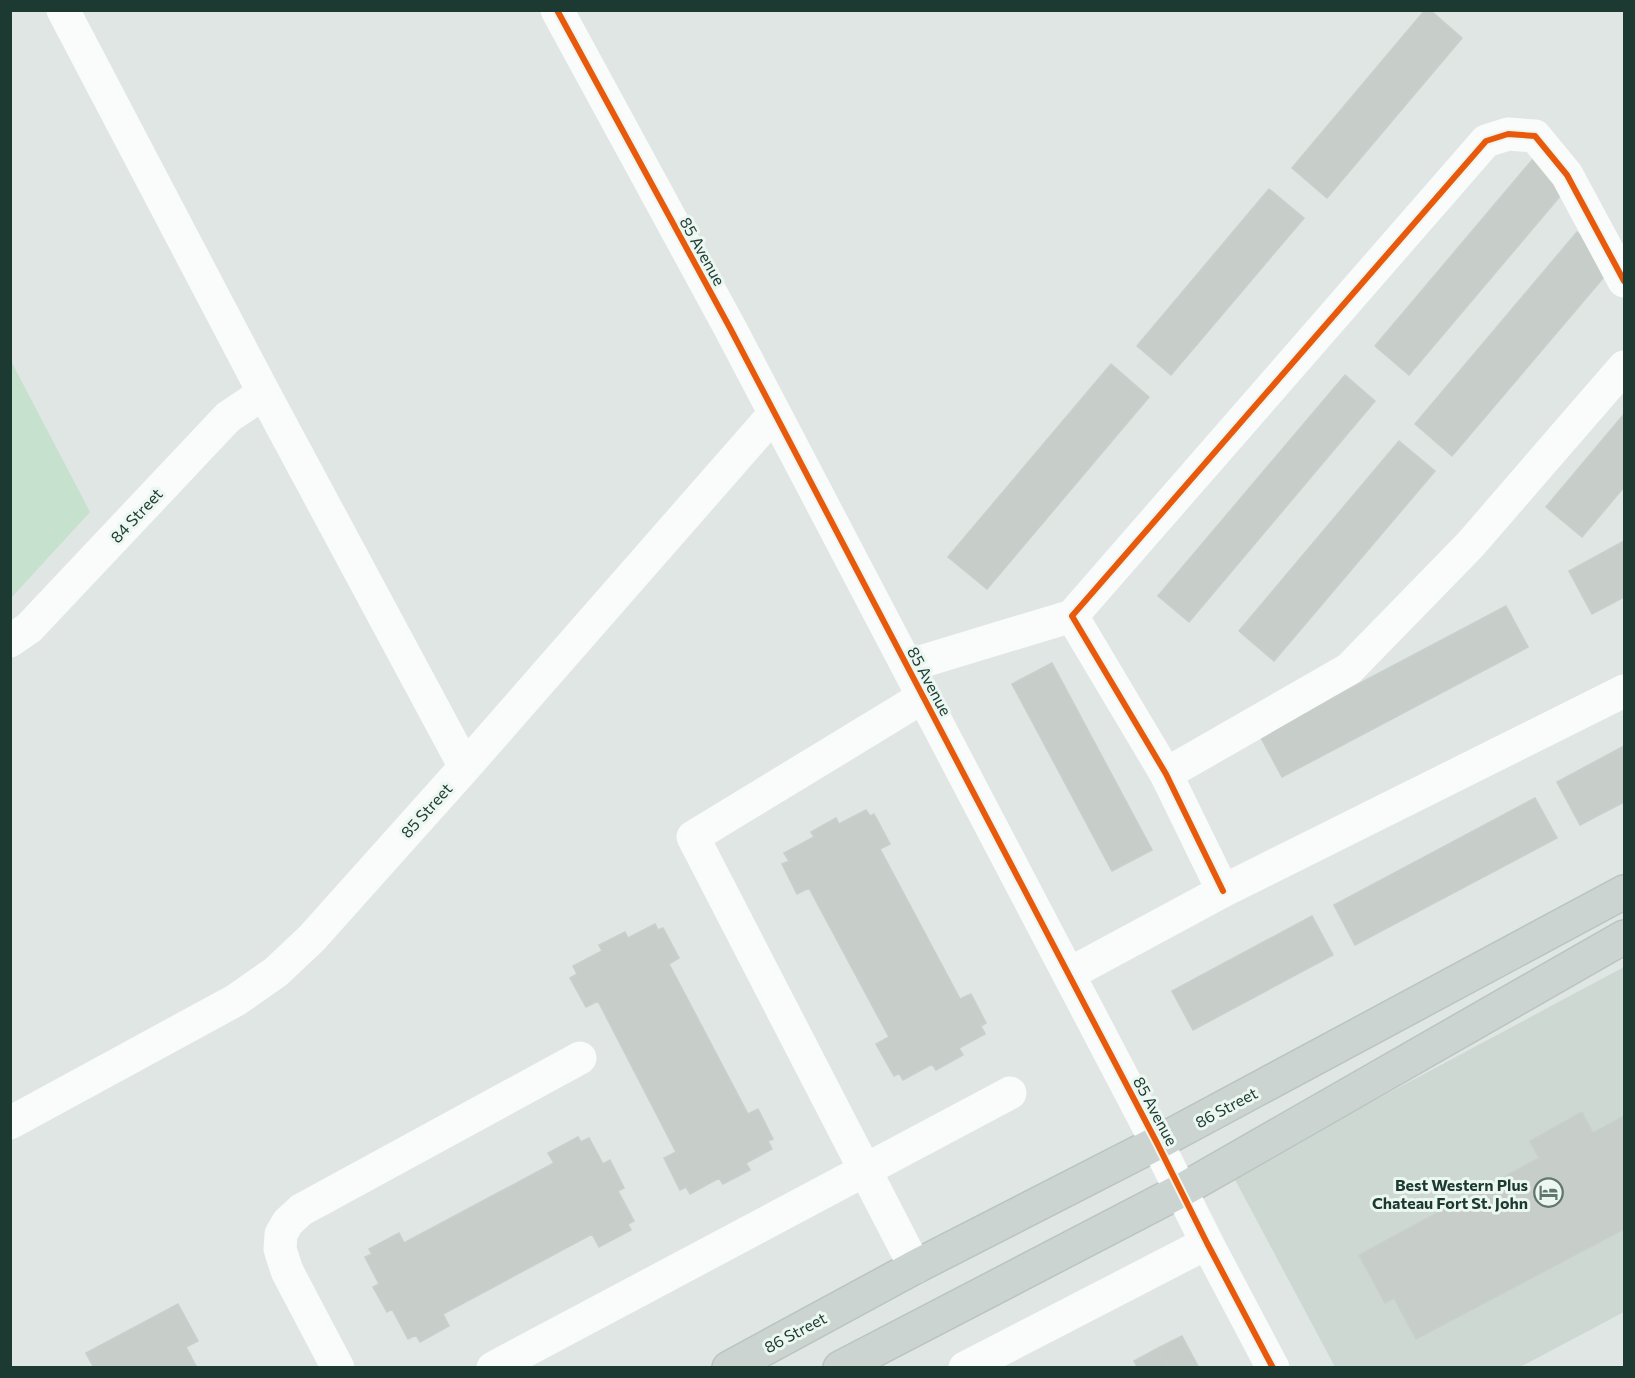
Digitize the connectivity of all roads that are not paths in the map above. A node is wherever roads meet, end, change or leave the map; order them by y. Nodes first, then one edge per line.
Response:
1 (63, 10) edge
2 (557, 10) edge
3 (1624, 281) edge
4 (1624, 366) edge
5 (264, 393) junction
6 (774, 414) junction
7 (1072, 616) junction
8 (10, 641) edge
9 (907, 666) junction
10 (1624, 691) edge
11 (923, 697) junction
12 (465, 767) junction
13 (1166, 774) junction
14 (1223, 891) junction
15 (1624, 892) edge
16 (1624, 938) edge
17 (1069, 974) junction
18 (580, 1058) dead end
19 (1010, 1093) dead end
20 (10, 1123) edge
21 (1157, 1143) junction
22 (866, 1170) junction
23 (1182, 1190) junction
24 (1207, 1243) junction
25 (915, 1267) junction
26 (338, 1368) edge
27 (493, 1368) edge
28 (729, 1368) edge
29 (840, 1368) edge
30 (965, 1368) edge
31 (1273, 1368) edge

1 - 5 street
2 - 6 street, 85 Avenue
3 - 7 street
4 - 13 street
5 - 8 street, 84 Street
5 - 12 street
6 - 9 street, 85 Avenue
6 - 12 street, 85 Street
7 - 9 street
7 - 13 street
9 - 11 street, 85 Avenue
10 - 14 street
11 - 17 street, 85 Avenue
11 - 22 street
12 - 20 street, 85 Street
13 - 14 street
14 - 17 street
15 - 21 main road, 86 Street
16 - 23 main road
17 - 21 street, 85 Avenue
18 - 26 street
19 - 22 street
21 - 23 street, 85 Avenue
21 - 25 main road, 86 Street
22 - 25 street
22 - 27 street
23 - 24 street, 85 Avenue
23 - 29 main road
24 - 30 street
24 - 31 street, 85 Avenue
25 - 28 main road, 86 Street

